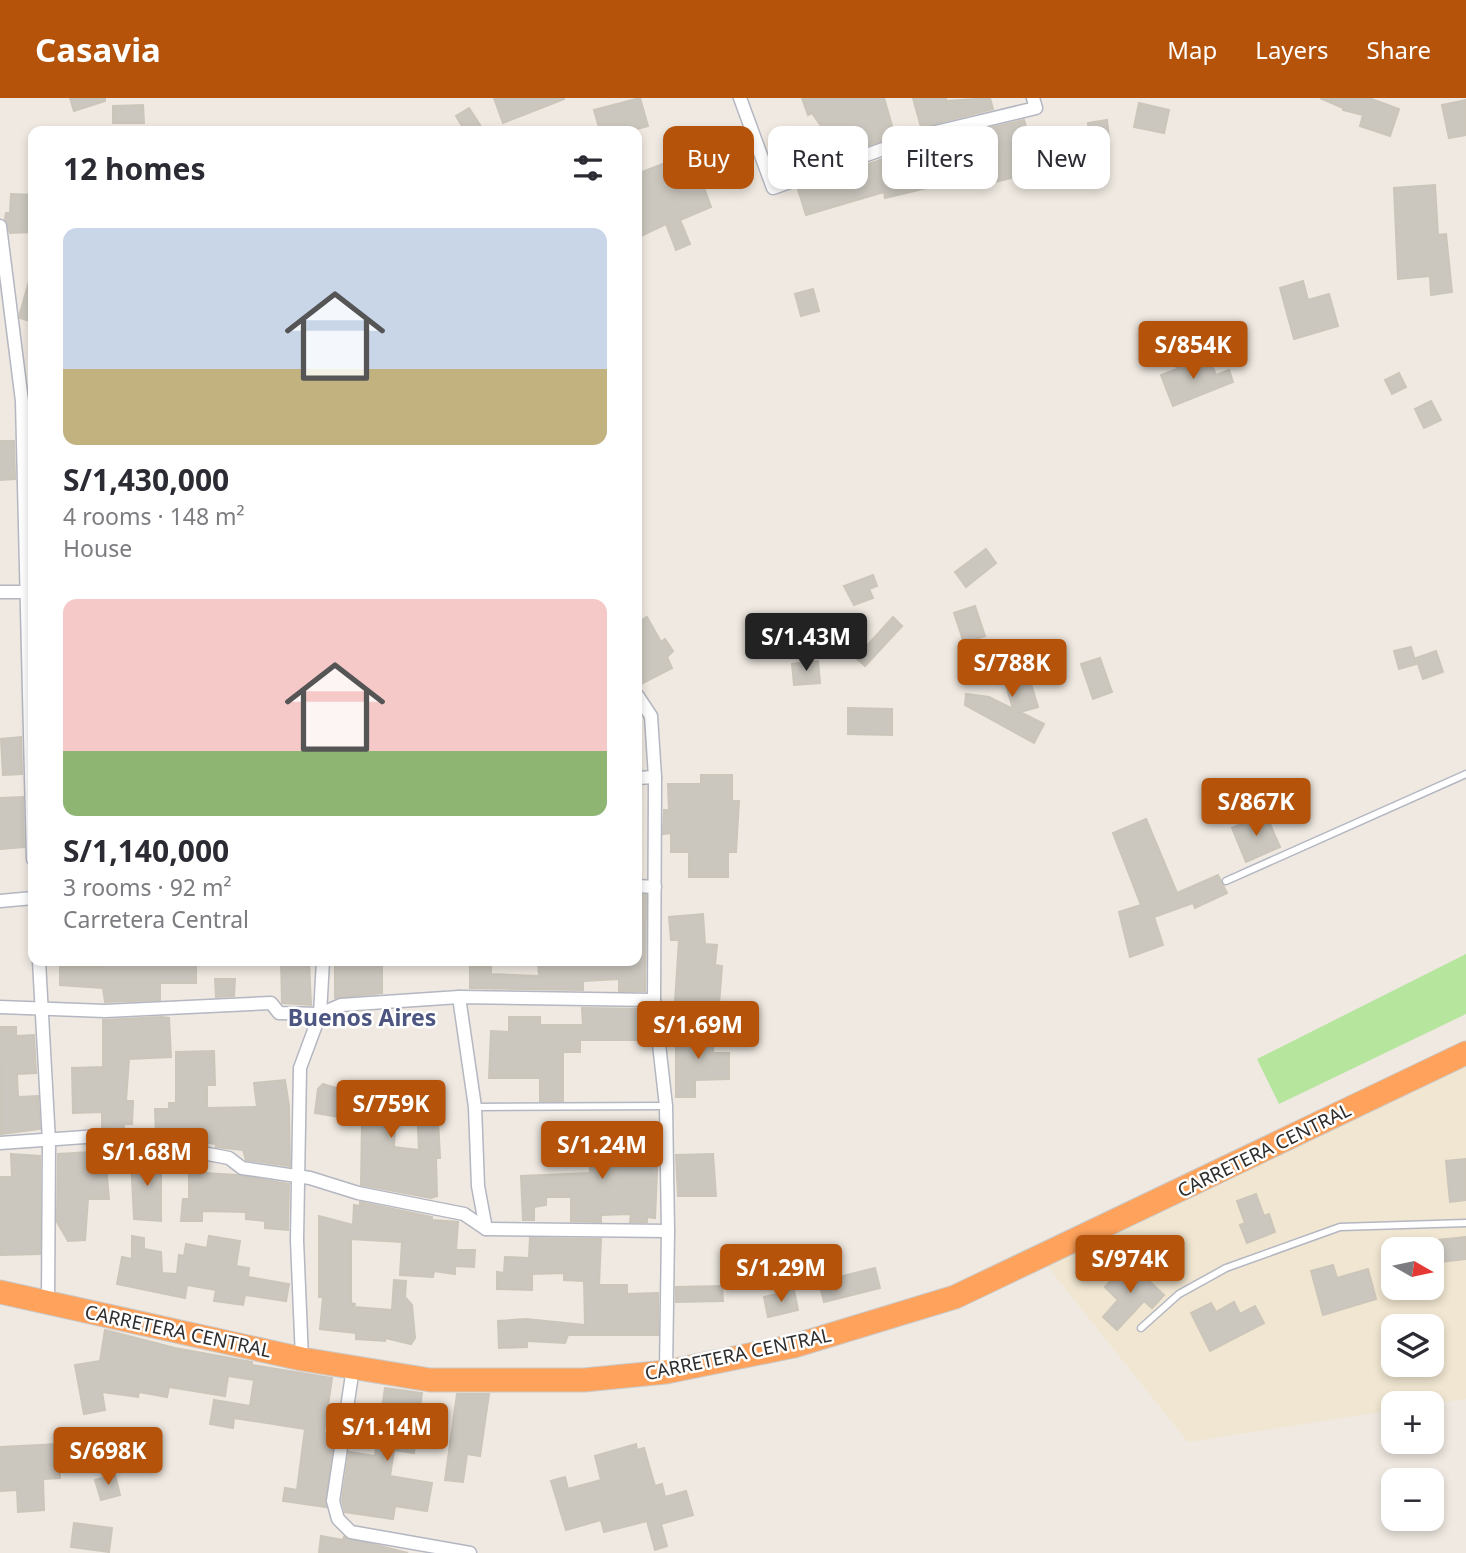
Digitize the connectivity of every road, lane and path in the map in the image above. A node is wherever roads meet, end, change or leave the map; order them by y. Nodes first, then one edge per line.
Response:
1 (740, 98) edge
2 (1033, 98) edge
3 (0, 226) edge
4 (0, 592) edge
5 (27, 592) junction
6 (28, 632) edge
7 (642, 702) edge
8 (1466, 774) edge
9 (655, 777) junction
10 (642, 778) edge
11 (1226, 881) dead end
12 (642, 886) edge
13 (656, 887) junction
14 (28, 898) edge
15 (0, 901) edge
16 (38, 966) edge
17 (323, 966) edge
18 (459, 997) junction
19 (654, 1000) junction
20 (0, 1006) edge
21 (41, 1008) junction
22 (320, 1014) junction
23 (1466, 1053) edge
24 (666, 1106) junction
25 (475, 1107) junction
26 (49, 1141) junction
27 (0, 1143) edge
28 (300, 1178) junction
29 (1466, 1223) edge
30 (486, 1229) junction
31 (668, 1231) junction
32 (0, 1292) edge
33 (48, 1303) junction
34 (1142, 1328) dead end
35 (302, 1359) junction
36 (353, 1367) junction
37 (666, 1372) junction
38 (470, 1553) edge

1 - 2 street
3 - 5 street
4 - 5 street
5 - 6 street
7 - 9 street
8 - 11 lane
9 - 10 street
9 - 13 street
12 - 13 street
13 - 19 street
14 - 15 street
16 - 21 street
17 - 22 street
18 - 19 street
18 - 22 street
18 - 25 street
19 - 24 street
20 - 21 street
21 - 22 street
21 - 26 street
22 - 28 street
23 - 37 highway, CARRETERA CENTRAL
24 - 25 lane
24 - 31 street
25 - 30 street
26 - 27 street
26 - 28 street
26 - 33 street
28 - 30 street
28 - 35 street
29 - 34 lane
30 - 31 street
31 - 37 street
32 - 33 highway, CARRETERA CENTRAL
33 - 35 highway, CARRETERA CENTRAL
35 - 36 highway, CARRETERA CENTRAL
36 - 37 highway, CARRETERA CENTRAL
36 - 38 street

